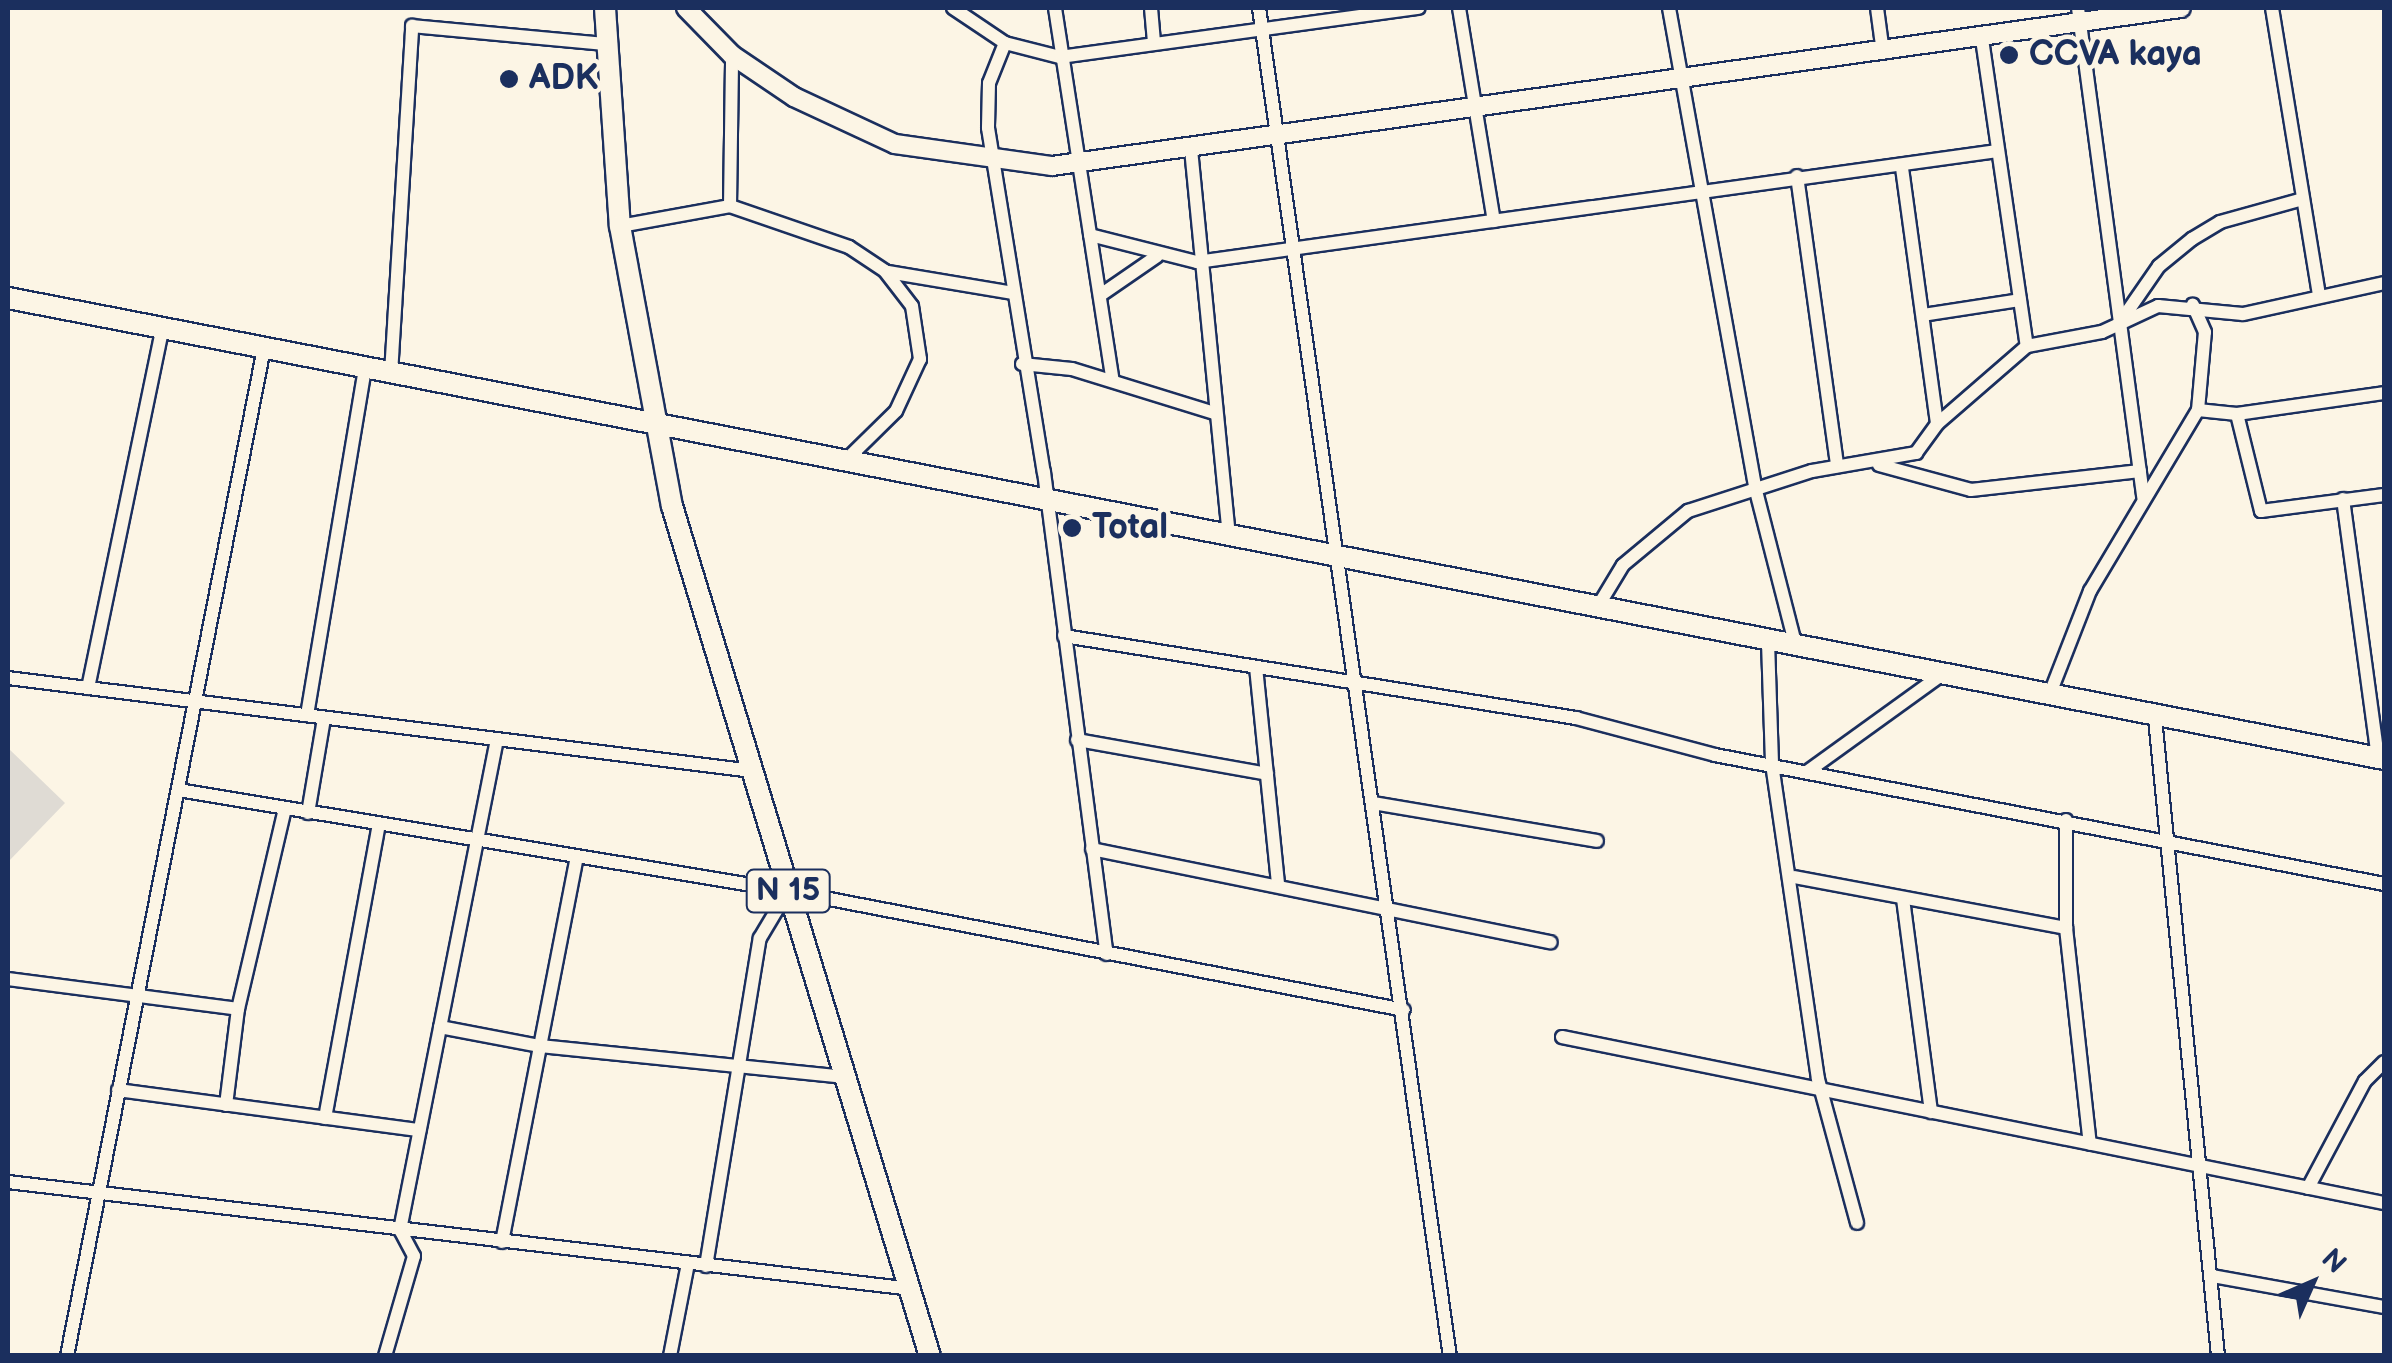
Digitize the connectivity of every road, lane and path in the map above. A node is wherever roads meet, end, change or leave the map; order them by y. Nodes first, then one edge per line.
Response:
1 (605, 8) edge
2 (686, 8) edge
3 (953, 8) edge
4 (1054, 8) edge
5 (1151, 8) edge
6 (1259, 8) edge
7 (1419, 8) edge
8 (1459, 8) edge
9 (1669, 8) edge
10 (1877, 8) edge
11 (2179, 8) edge
12 (2272, 8) edge
13 (1360, 11) edge
14 (2080, 15) edge
15 (1262, 28) junction
16 (1154, 40) junction
17 (1982, 40) junction
18 (608, 44) junction
19 (1005, 44) junction
20 (1883, 53) junction
21 (732, 56) junction
22 (1060, 57) junction
23 (1680, 83) junction
24 (1474, 111) junction
25 (1281, 137) junction
26 (1191, 149) junction
27 (1997, 151) junction
28 (993, 164) junction
29 (1078, 164) junction
30 (1902, 168) junction
31 (1798, 176) junction
32 (1698, 189) junction
33 (2303, 199) junction
34 (730, 206) junction
35 (1494, 221) junction
36 (620, 226) junction
37 (1090, 236) junction
38 (1297, 251) junction
39 (1157, 256) junction
40 (1196, 262) junction
41 (885, 271) junction
42 (2384, 283) edge
43 (932, 286) junction
44 (1013, 293) junction
45 (1102, 294) junction
46 (2318, 295) junction
47 (8, 298) edge
48 (2020, 300) junction
49 (2194, 305) junction
50 (912, 306) junction
51 (1923, 316) junction
52 (2123, 318) junction
53 (163, 327) junction
54 (2027, 346) junction
55 (264, 348) junction
56 (1022, 364) junction
57 (365, 369) junction
58 (392, 374) junction
59 (1112, 382) junction
60 (2384, 393) edge
61 (2198, 410) junction
62 (1214, 413) junction
63 (2236, 414) junction
64 (656, 424) junction
65 (1937, 424) junction
66 (843, 463) junction
67 (1877, 464) junction
68 (1837, 466) junction
69 (2140, 470) junction
70 (1754, 487) junction
71 (2384, 495) edge
72 (2143, 498) junction
73 (2343, 499) junction
74 (1046, 502) junction
75 (1229, 536) junction
76 (1334, 556) junction
77 (1598, 608) junction
78 (1064, 636) junction
79 (1768, 642) junction
80 (1796, 648) junction
81 (1256, 667) junction
82 (1940, 675) junction
83 (8, 678) edge
84 (1357, 683) junction
85 (88, 688) junction
86 (2050, 696) junction
87 (196, 702) junction
88 (307, 716) junction
89 (324, 718) junction
90 (2155, 718) junction
91 (497, 739) junction
92 (1078, 740) junction
93 (2382, 758) edge
94 (1772, 764) junction
95 (752, 770) junction
96 (1808, 771) junction
97 (1267, 774) junction
98 (178, 790) junction
99 (1373, 804) junction
100 (285, 808) junction
101 (308, 812) junction
102 (2066, 820) junction
103 (379, 825) junction
104 (477, 838) junction
105 (2161, 838) junction
106 (1596, 841) dead end
107 (1092, 849) junction
108 (577, 857) junction
109 (1794, 877) junction
110 (1278, 884) junction
111 (2384, 884) edge
112 (788, 891) junction
113 (1903, 899) junction
114 (1387, 906) junction
115 (2066, 928) junction
116 (1552, 942) dead end
117 (1108, 954) junction
118 (8, 978) edge
119 (136, 997) junction
120 (238, 1008) junction
121 (1404, 1010) junction
122 (440, 1027) junction
123 (1562, 1037) dead end
124 (540, 1046) junction
125 (2384, 1062) edge
126 (739, 1066) junction
127 (844, 1078) junction
128 (1820, 1089) junction
129 (118, 1090) junction
130 (226, 1105) junction
131 (1930, 1112) junction
132 (325, 1118) junction
133 (419, 1130) junction
134 (2090, 1144) junction
135 (2197, 1167) junction
136 (8, 1182) edge
137 (2308, 1188) junction
138 (98, 1194) junction
139 (2384, 1203) edge
140 (1857, 1223) dead end
141 (400, 1230) junction
142 (502, 1242) junction
143 (688, 1263) junction
144 (706, 1266) junction
145 (2212, 1276) junction
146 (912, 1290) junction
147 (2384, 1307) edge
148 (67, 1356) edge
149 (385, 1356) edge
150 (670, 1356) edge
151 (930, 1356) edge
152 (1450, 1356) edge
153 (2218, 1356) edge

1 - 18 main road, N 15
2 - 21 main road
3 - 19 street
4 - 22 street
5 - 16 street
6 - 15 street
7 - 13 street
8 - 24 street
9 - 23 street
10 - 20 street
11 - 14 main road
12 - 33 street
13 - 15 street
14 - 17 main road
14 - 52 street
15 - 16 street
15 - 25 street
16 - 22 street
17 - 20 main road
17 - 27 street
18 - 36 main road, N 15
18 - 58 street
19 - 22 street
19 - 28 street
20 - 23 main road
21 - 28 main road
21 - 34 street
22 - 29 street
23 - 24 main road
23 - 32 street
24 - 25 main road
24 - 35 street
25 - 26 main road
25 - 38 street
26 - 29 main road
26 - 40 street
27 - 30 street
27 - 48 street
28 - 29 main road
28 - 44 street
29 - 37 street
30 - 31 street
30 - 51 street
31 - 32 street
31 - 68 street
32 - 35 street
32 - 70 street
33 - 46 street
33 - 52 street
34 - 36 street
34 - 41 street
35 - 38 street
36 - 64 main road, N 15
37 - 39 street
37 - 45 street
38 - 40 street
38 - 76 street
39 - 40 street
39 - 45 street
40 - 62 street
41 - 43 street
41 - 50 street
42 - 46 street
43 - 44 street
43 - 50 street
44 - 56 street
45 - 59 street
46 - 49 street
47 - 53 main road
48 - 51 street
48 - 54 street
49 - 52 street
49 - 61 street
50 - 66 street
51 - 65 street
52 - 54 street
52 - 69 street
53 - 55 main road
53 - 85 street
54 - 65 street
55 - 57 main road
55 - 87 street
56 - 59 street
56 - 74 street
57 - 58 main road
57 - 88 street
58 - 64 main road
59 - 62 street
60 - 63 street
61 - 63 street
61 - 72 street
62 - 75 street
63 - 73 street
64 - 66 main road
64 - 95 main road, N 15
65 - 67 street
66 - 74 main road
67 - 68 street
67 - 69 street
68 - 70 street
69 - 72 street
70 - 77 street
70 - 80 street
71 - 73 street
72 - 86 street
73 - 93 street
74 - 75 main road
74 - 78 street
75 - 76 main road
76 - 77 main road
76 - 84 street
77 - 79 main road
78 - 81 street
78 - 92 street
79 - 80 main road
79 - 94 street
80 - 82 main road
81 - 84 street
81 - 97 street
82 - 86 main road
82 - 96 street
83 - 85 street
84 - 94 street
84 - 99 street
85 - 87 street
86 - 90 main road
87 - 88 street
87 - 98 street
88 - 89 street
89 - 91 street
89 - 101 street
90 - 93 main road
90 - 105 street
91 - 95 street
91 - 104 street
92 - 97 street
92 - 107 street
94 - 96 street
94 - 109 street
95 - 112 main road, N 15
96 - 102 street
97 - 110 street
98 - 100 street
98 - 119 street
99 - 106 street
99 - 114 street
100 - 101 street
100 - 120 street
101 - 103 street
102 - 105 street
102 - 115 street
103 - 104 street
103 - 132 street
104 - 108 street
104 - 122 street
105 - 111 street
105 - 135 street
107 - 110 street
107 - 117 street
108 - 112 street
108 - 124 street
109 - 113 street
109 - 128 street
110 - 114 street
112 - 117 street
112 - 126 street
112 - 127 main road, N 15
113 - 115 street
113 - 131 street
114 - 116 street
114 - 121 street
115 - 134 street
117 - 121 street
118 - 119 street
119 - 120 street
119 - 129 street
120 - 130 street
121 - 152 street
122 - 124 street
122 - 133 street
123 - 128 street
124 - 126 street
124 - 142 street
125 - 137 street
126 - 127 street
126 - 144 street
127 - 146 main road, N 15
128 - 131 street
128 - 140 street
129 - 130 street
129 - 138 street
130 - 132 street
131 - 134 street
132 - 133 street
133 - 141 street
134 - 135 street
135 - 137 street
135 - 145 street
136 - 138 street
137 - 139 street
138 - 141 street
138 - 148 street
141 - 142 street
141 - 149 street
142 - 143 street
143 - 144 street
143 - 150 street
144 - 146 street
145 - 147 street
145 - 153 street
146 - 151 main road, N 15

